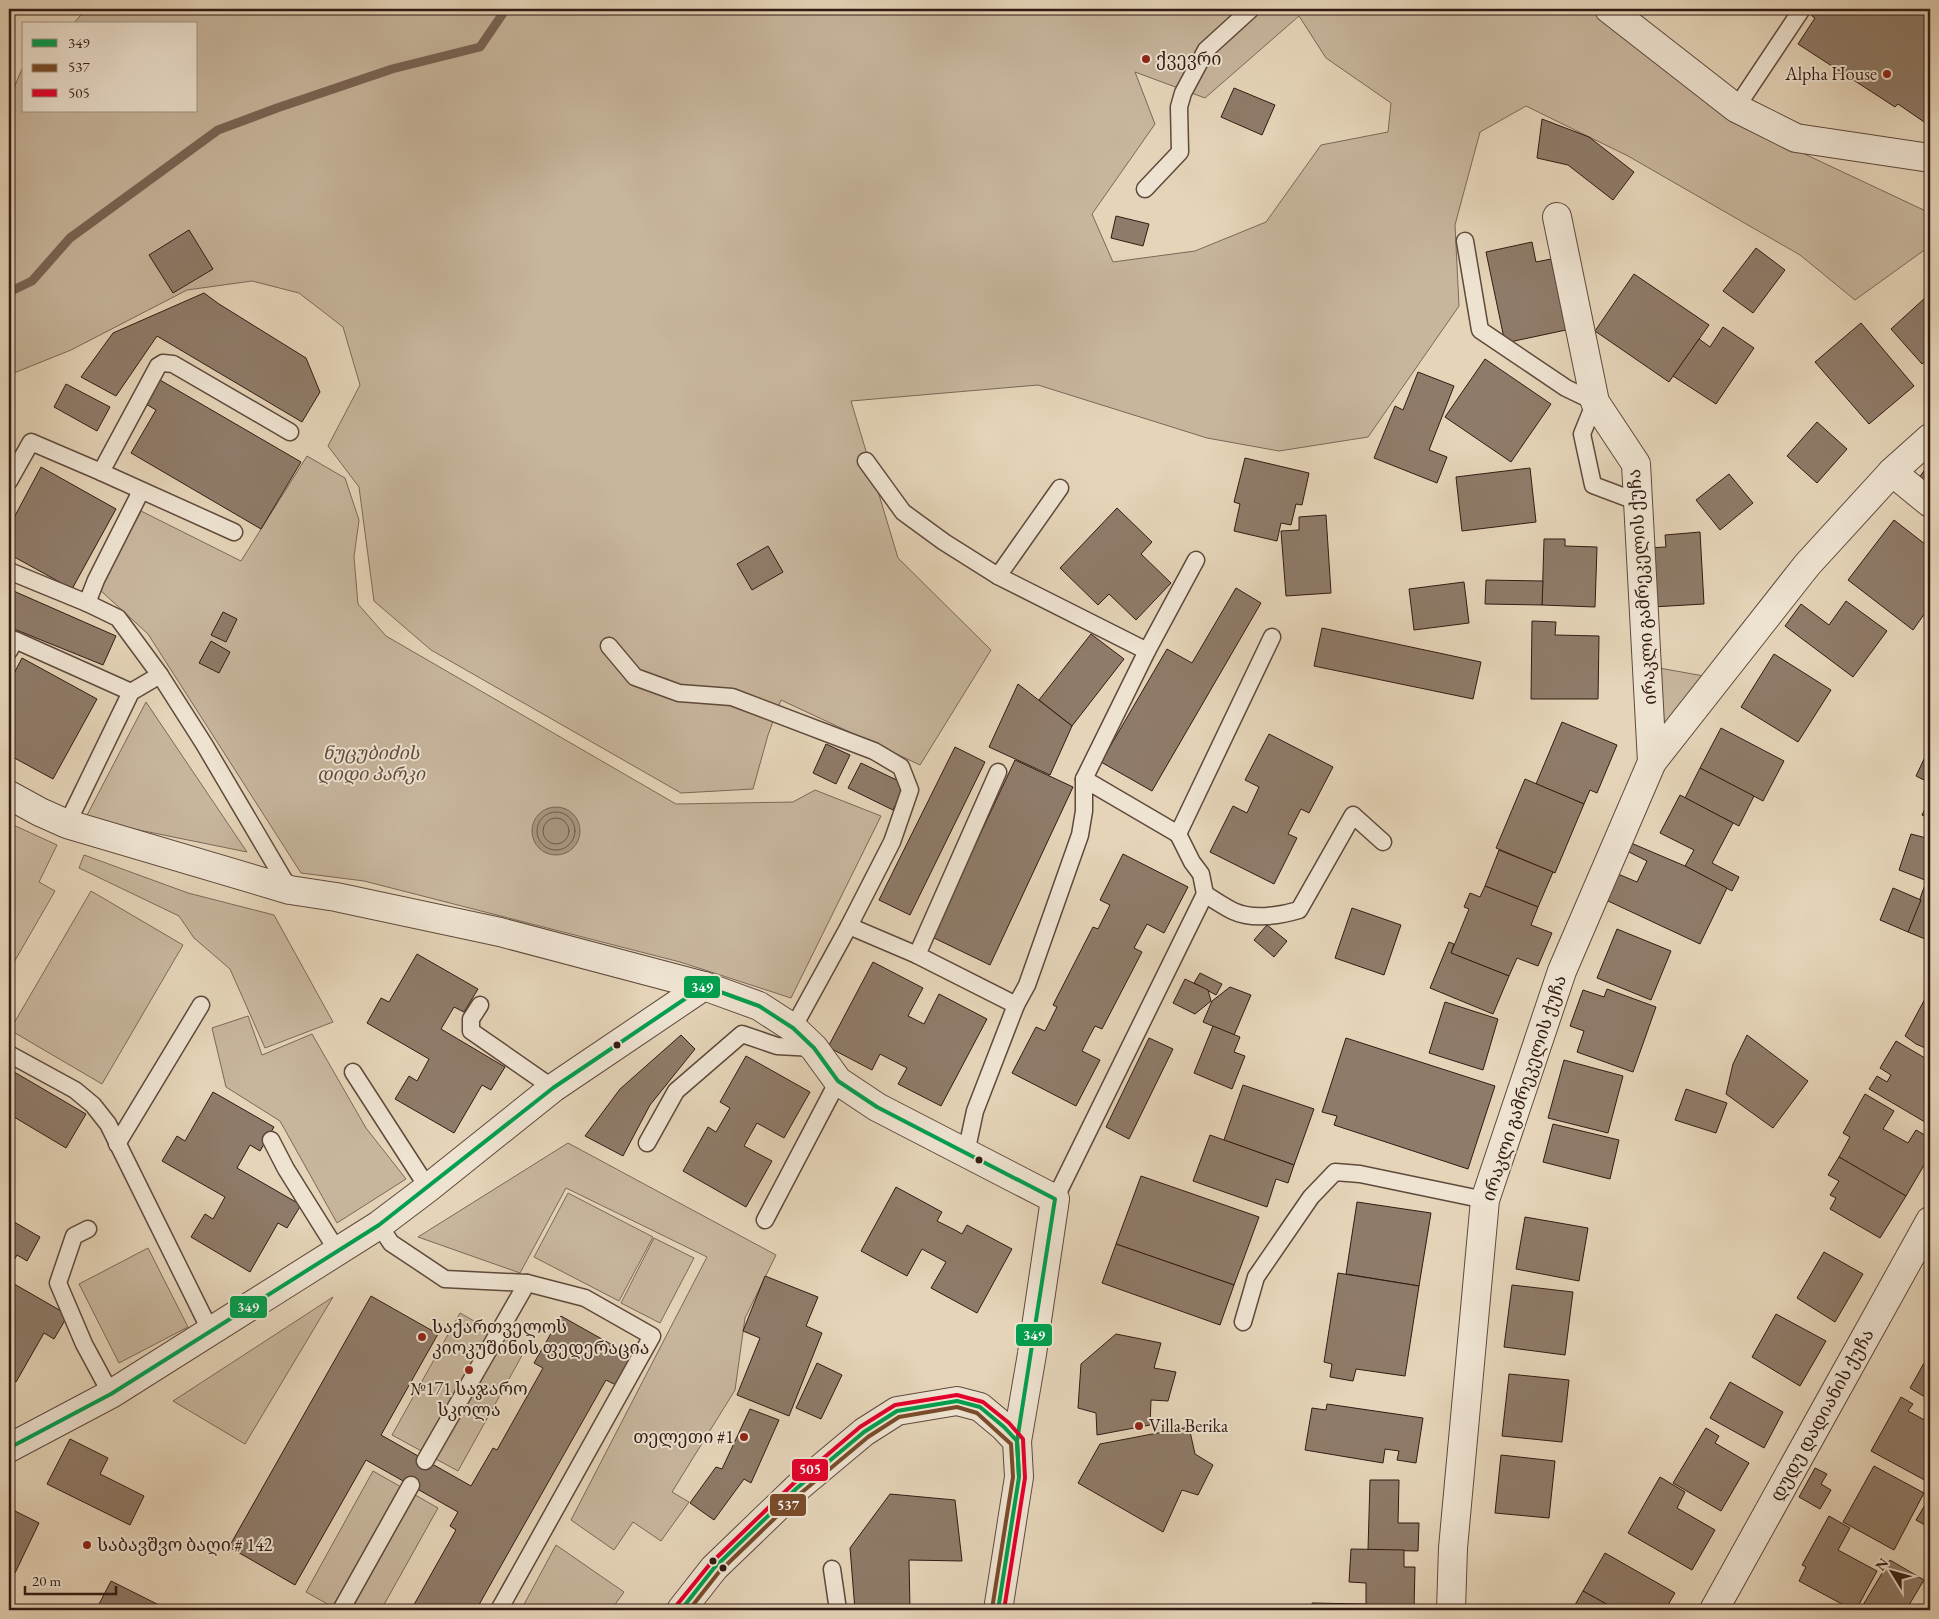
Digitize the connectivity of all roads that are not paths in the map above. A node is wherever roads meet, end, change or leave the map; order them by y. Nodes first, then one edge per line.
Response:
1 (1251, 9) edge
2 (1609, 9) edge
3 (1802, 9) edge
4 (1736, 108) junction
5 (1930, 158) edge
6 (1145, 189) dead end
7 (1557, 216) dead end
8 (1465, 241) dead end
9 (1595, 402) junction
10 (290, 432) dead end
11 (1930, 438) edge
12 (866, 461) dead end
13 (101, 472) junction
14 (1892, 472) junction
15 (9, 481) edge
16 (1060, 488) dead end
17 (142, 491) junction
18 (1638, 502) junction
19 (1930, 503) edge
20 (234, 532) dead end
21 (1196, 560) dead end
22 (9, 571) edge
23 (998, 576) junction
24 (87, 602) junction
25 (1272, 637) dead end
26 (609, 646) dead end
27 (9, 651) edge
28 (1147, 651) junction
29 (160, 675) junction
30 (131, 692) junction
31 (1652, 762) junction
32 (998, 772) dead end
33 (1084, 779) junction
34 (9, 795) edge
35 (67, 824) junction
36 (1178, 834) junction
37 (1384, 842) dead end
38 (290, 890) junction
39 (1205, 894) junction
40 (849, 926) junction
41 (917, 955) junction
42 (704, 986) junction
43 (200, 1005) dead end
44 (480, 1005) dead end
45 (1016, 1005) junction
46 (792, 1028) junction
47 (814, 1048) junction
48 (9, 1054) edge
49 (353, 1072) dead end
50 (838, 1081) junction
51 (553, 1088) junction
52 (272, 1140) dead end
53 (647, 1143) dead end
54 (117, 1144) junction
55 (966, 1153) junction
56 (428, 1188) junction
57 (1055, 1199) junction
58 (1485, 1200) junction
59 (765, 1220) dead end
60 (1930, 1221) edge
61 (379, 1225) junction
62 (88, 1229) dead end
63 (338, 1252) junction
64 (527, 1283) junction
65 (1243, 1322) dead end
66 (211, 1332) junction
67 (111, 1394) junction
68 (1017, 1441) junction
69 (9, 1448) edge
70 (425, 1461) dead end
71 (411, 1485) dead end
72 (832, 1569) dead end
73 (341, 1610) edge
74 (499, 1610) edge
75 (681, 1610) edge
76 (838, 1610) edge
77 (998, 1610) edge
78 (1451, 1610) edge
79 (1714, 1610) edge

1 - 6 lane
2 - 4 street
3 - 4 lane
4 - 5 street
7 - 9 street, ირაკლი გამრეკელის ქუჩა
8 - 9 lane
9 - 18 street, ირაკლი გამრეკელის ქუჩა
9 - 18 lane
10 - 13 lane
11 - 14 street, ირაკლი გამრეკელის ქუჩა
12 - 23 lane
13 - 15 lane
13 - 17 lane
14 - 19 street
14 - 31 street, ირაკლი გამრეკელის ქუჩა
16 - 23 lane
17 - 20 lane
17 - 24 lane
18 - 31 street, ირაკლი გამრეკელის ქუჩა
21 - 28 lane
22 - 24 lane
23 - 28 lane
24 - 29 lane
25 - 36 lane
26 - 40 lane
27 - 30 lane
28 - 33 lane
29 - 30 lane
29 - 38 lane
30 - 35 lane
31 - 58 street, ირაკლი გამრეკელის ქუჩა
32 - 41 lane
33 - 36 lane
33 - 45 lane
34 - 35 street
35 - 38 street
36 - 39 lane
37 - 39 lane
38 - 42 street
39 - 57 lane
40 - 41 lane
40 - 46 lane
41 - 45 lane
42 - 46 street
42 - 51 street
43 - 54 lane
44 - 51 lane
45 - 55 lane
46 - 47 street
47 - 50 street
47 - 53 lane
48 - 54 lane
49 - 56 lane
50 - 55 street
50 - 59 lane
51 - 56 street
52 - 63 lane
54 - 66 lane
55 - 57 street
56 - 61 street
57 - 68 street
58 - 65 lane
58 - 78 street, ირაკლი გამრეკელის ქუჩა
60 - 79 street, დუდუ დადიანის ქუჩა
61 - 63 street
61 - 64 lane
62 - 67 lane
63 - 66 street
64 - 70 lane
64 - 74 lane
66 - 67 street
67 - 69 street
68 - 75 street
68 - 77 street
71 - 73 lane
72 - 76 lane

